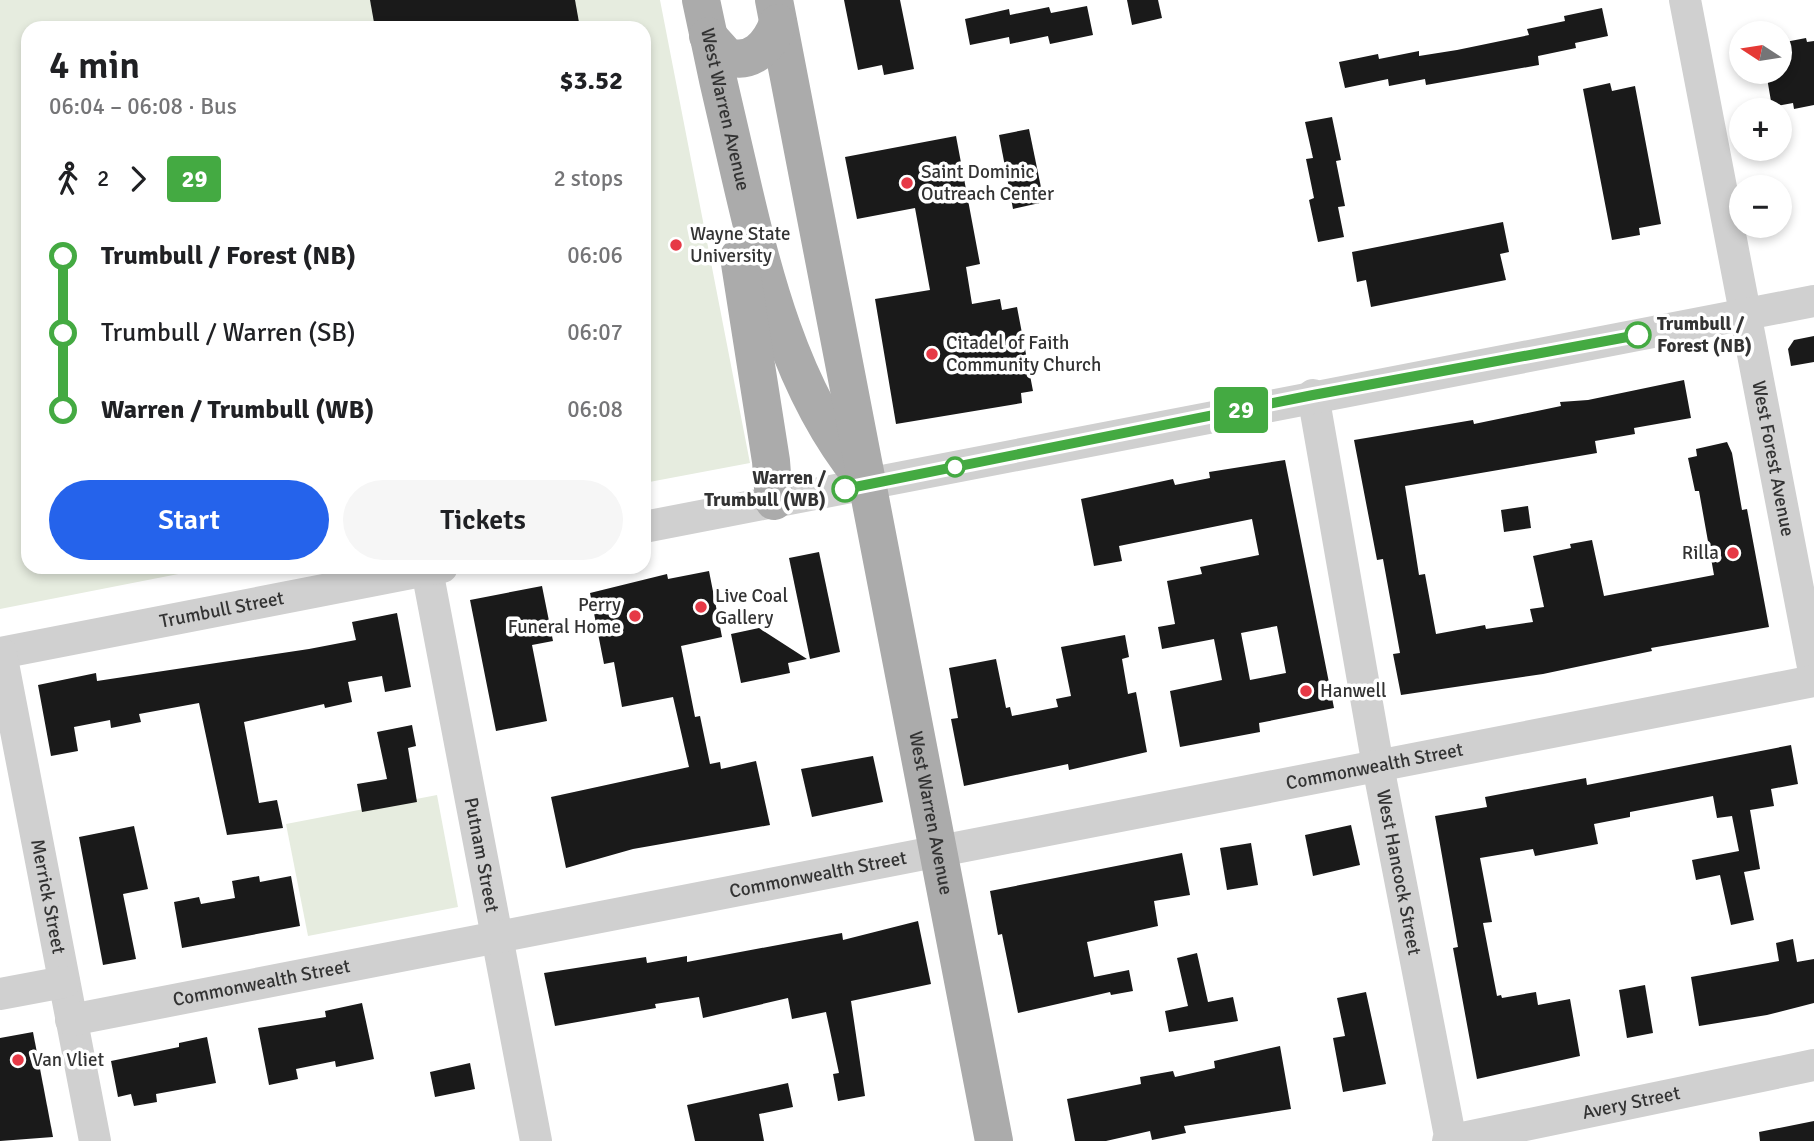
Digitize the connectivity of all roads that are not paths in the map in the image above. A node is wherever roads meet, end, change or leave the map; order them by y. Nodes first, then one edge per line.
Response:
1 (1685, 0) edge
2 (776, 11) edge
3 (708, 35) edge
4 (1814, 301) edge
5 (1745, 315) junction
6 (1313, 395) junction
7 (867, 484) junction
8 (774, 501) junction
9 (651, 526) edge
10 (403, 574) edge
11 (435, 574) edge
12 (0, 653) edge
13 (1814, 672) edge
14 (1814, 681) edge
15 (1378, 766) junction
16 (938, 851) junction
17 (497, 937) junction
18 (64, 982) junction
19 (0, 994) edge
20 (71, 1020) junction
21 (1814, 1065) edge
22 (94, 1141) edge
23 (536, 1141) edge
24 (994, 1141) edge
25 (1450, 1141) edge

1 - 5 street, West Forest Avenue
2 - 3 main road
2 - 7 main road, West Warren Avenue
3 - 7 main road, West Warren Avenue
3 - 8 main road
4 - 5 street
5 - 6 street
5 - 13 street, West Forest Avenue
6 - 7 street
6 - 15 street, West Hancock Street
7 - 8 street
7 - 16 main road, West Warren Avenue
8 - 9 street
10 - 12 street, Trumbull Street
11 - 17 street, Putnam Street
12 - 18 street, Merrick Street
14 - 15 street, Commonwealth Street
15 - 16 street, Commonwealth Street
15 - 25 street, West Hancock Street
16 - 17 street, Commonwealth Street
16 - 24 main road, West Warren Avenue
17 - 20 street, Commonwealth Street
17 - 23 street, Putnam Street
18 - 19 street
18 - 20 street, Merrick Street
20 - 22 street, Merrick Street
21 - 25 street, Avery Street

